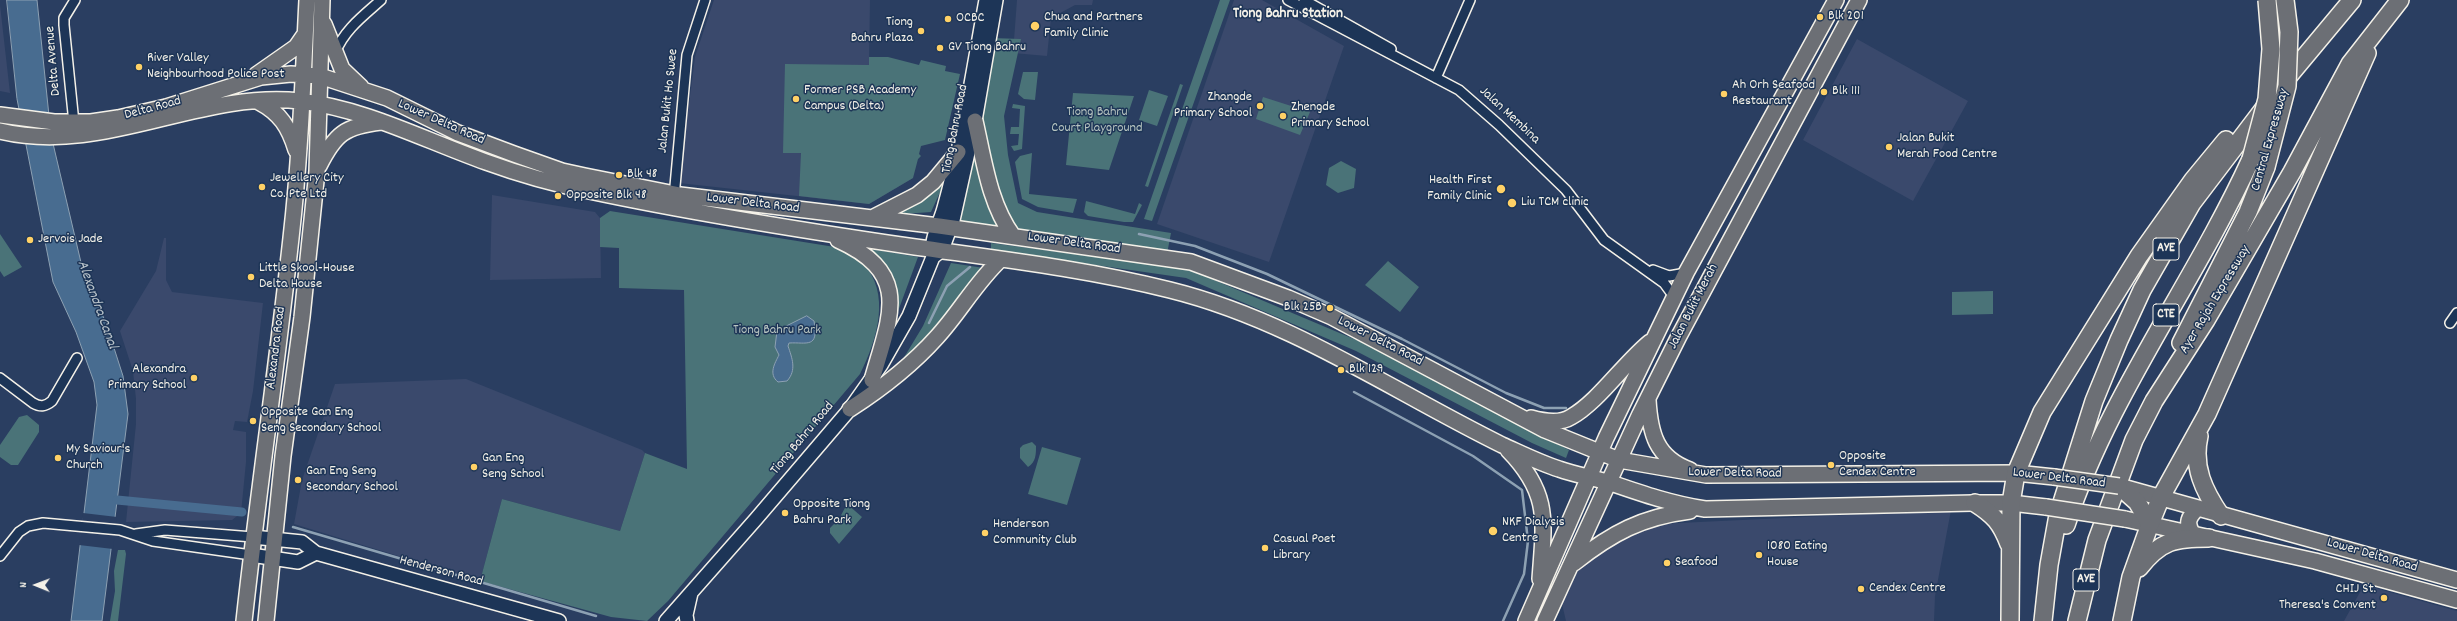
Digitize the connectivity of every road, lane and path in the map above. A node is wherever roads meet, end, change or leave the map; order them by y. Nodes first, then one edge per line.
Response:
1 (75, 0) edge
2 (307, 0) edge
3 (322, 0) edge
4 (381, 0) edge
5 (705, 0) edge
6 (986, 0) edge
7 (996, 0) edge
8 (1288, 0) edge
9 (1304, 0) edge
10 (1470, 0) edge
11 (1836, 0) edge
12 (1859, 0) edge
13 (2267, 0) edge
14 (2285, 0) edge
15 (2352, 0) edge
16 (2400, 0) edge
17 (321, 16) junction
18 (2377, 30) junction
19 (305, 34) junction
20 (335, 55) junction
21 (2302, 58) junction
22 (302, 75) junction
23 (320, 76) junction
24 (1437, 76) junction
25 (246, 82) junction
26 (363, 89) junction
27 (259, 102) junction
28 (301, 102) junction
29 (320, 104) junction
30 (0, 115) edge
31 (975, 121) junction
32 (385, 122) junction
33 (62, 128) junction
34 (0, 131) edge
35 (958, 152) junction
36 (298, 159) junction
37 (317, 170) junction
38 (674, 194) junction
39 (673, 209) junction
40 (872, 218) junction
41 (945, 227) junction
42 (825, 233) junction
43 (1013, 236) junction
44 (936, 252) junction
45 (1001, 259) junction
46 (1686, 273) junction
47 (1675, 298) junction
48 (2457, 313) edge
49 (2450, 323) dead end
50 (1655, 337) junction
51 (77, 358) dead end
52 (0, 378) edge
53 (872, 380) junction
54 (1648, 400) junction
55 (2154, 401) junction
56 (850, 409) junction
57 (1520, 415) junction
58 (2201, 426) junction
59 (1503, 445) junction
60 (1599, 454) junction
61 (1619, 460) junction
62 (2016, 473) junction
63 (1706, 475) junction
64 (1589, 477) junction
65 (1609, 483) junction
66 (2126, 490) junction
67 (2161, 497) junction
68 (1973, 503) junction
69 (2012, 503) junction
70 (2198, 508) junction
71 (1705, 509) junction
72 (2222, 516) junction
73 (2150, 524) junction
74 (136, 534) junction
75 (2193, 534) junction
76 (253, 537) junction
77 (2209, 538) junction
78 (274, 539) junction
79 (2011, 548) junction
80 (316, 553) junction
81 (251, 555) junction
82 (0, 556) edge
83 (272, 558) junction
84 (1572, 564) junction
85 (2048, 565) junction
86 (2131, 577) junction
87 (2457, 580) edge
88 (1540, 587) junction
89 (692, 590) junction
90 (2457, 600) edge
91 (244, 621) edge
92 (266, 621) edge
93 (559, 621) edge
94 (666, 621) edge
95 (687, 621) edge
96 (1526, 621) edge
97 (1545, 621) edge
98 (2010, 621) edge
99 (2043, 621) edge
100 (2077, 621) edge
101 (2122, 621) edge

1 - 33 street, Delta Avenue
2 - 19 main road, Alexandra Road
3 - 17 main road, Alexandra Road
4 - 20 street
5 - 38 street, Jalan Bukit Ho Swee
6 - 35 main road, Tiong Bahru Road
7 - 31 main road, Tiong Bahru Road
8 - 24 street, Jalan Membina
9 - 24 street, Jalan Membina
10 - 24 street
11 - 46 main road, Jalan Bukit Merah
12 - 54 main road, Jalan Bukit Merah
13 - 85 highway, Central Expressway / CTE, bridge
14 - 55 highway, Central Expressway / CTE, bridge
15 - 21 highway, AYE
16 - 18 highway, Ayer Rajah Expressway / AYE
17 - 20 main road
17 - 23 main road, Alexandra Road
18 - 55 highway, Ayer Rajah Expressway / AYE
18 - 58 highway
19 - 22 main road, Alexandra Road
19 - 25 main road
20 - 26 main road
21 - 62 highway, AYE
21 - 85 highway, AYE
22 - 23 main road, Lower Delta Road
22 - 25 main road, Delta Road
22 - 28 main road, Alexandra Road
23 - 26 main road, Lower Delta Road
23 - 29 main road, Alexandra Road
24 - 46 street, Jalan Membina
24 - 47 street, Jalan Membina
25 - 33 main road, Delta Road
26 - 38 main road, Lower Delta Road
27 - 28 main road, Delta Road
27 - 33 main road, Delta Road
27 - 36 main road
28 - 29 main road, Lower Delta Road
28 - 36 main road, Alexandra Road
29 - 32 main road, Lower Delta Road
29 - 37 main road, Alexandra Road
30 - 33 main road, Delta Road
31 - 41 main road, Tiong Bahru Road
31 - 43 main road
32 - 37 main road
32 - 39 main road, Lower Delta Road
33 - 34 main road, Delta Road
35 - 40 main road
35 - 41 main road, Tiong Bahru Road
36 - 76 main road, Alexandra Road
37 - 78 main road, Alexandra Road
38 - 39 street, Jalan Bukit Ho Swee
38 - 40 main road, Lower Delta Road
39 - 42 main road, Lower Delta Road
40 - 41 main road, Lower Delta Road
41 - 43 main road, Lower Delta Road
41 - 44 main road, Tiong Bahru Road
42 - 44 main road, Lower Delta Road
42 - 53 main road
43 - 57 main road, Lower Delta Road
44 - 45 main road, Lower Delta Road
44 - 53 main road, Tiong Bahru Road
45 - 56 main road
45 - 59 main road, Lower Delta Road
46 - 47 main road, Jalan Bukit Merah
47 - 50 main road, Jalan Bukit Merah
48 - 49 street
50 - 57 main road
50 - 60 main road, Jalan Bukit Merah
51 - 52 street
53 - 56 main road, Tiong Bahru Road
54 - 61 main road, Jalan Bukit Merah
54 - 63 main road
55 - 100 highway, Ayer Rajah Expressway / AYE
56 - 89 main road, Tiong Bahru Road
57 - 60 main road, Lower Delta Road
58 - 67 highway
58 - 72 highway
59 - 64 main road, Lower Delta Road
59 - 88 main road
60 - 61 main road, Lower Delta Road
60 - 64 main road, Jalan Bukit Merah
61 - 63 main road, Lower Delta Road
61 - 65 main road, Jalan Bukit Merah
62 - 63 main road, Lower Delta Road
62 - 66 main road, Lower Delta Road, bridge
62 - 69 highway
64 - 65 main road, Lower Delta Road
64 - 88 main road, Jalan Bukit Merah
65 - 71 main road, Lower Delta Road
65 - 84 main road, Jalan Bukit Merah
66 - 67 main road, Lower Delta Road
66 - 73 highway
67 - 70 main road, Lower Delta Road
67 - 73 highway
68 - 69 main road, Lower Delta Road
68 - 71 main road, Lower Delta Road
68 - 79 highway
69 - 73 main road, Lower Delta Road, bridge
69 - 79 highway
70 - 72 main road, Lower Delta Road
70 - 75 main road
71 - 84 main road
72 - 87 main road, Lower Delta Road
73 - 75 main road, Lower Delta Road
73 - 86 highway
74 - 76 street
74 - 81 street
74 - 82 street
75 - 77 main road, Lower Delta Road
76 - 78 main road, Henderson Road
76 - 81 main road, Alexandra Road
77 - 86 highway
77 - 90 main road, Lower Delta Road
78 - 80 main road, Henderson Road
78 - 83 main road, Alexandra Road
79 - 98 highway
80 - 83 main road
80 - 93 main road, Henderson Road
81 - 83 main road
81 - 91 main road, Alexandra Road
83 - 92 main road, Alexandra Road
84 - 97 main road, Jalan Bukit Merah
85 - 99 highway, AYE
86 - 101 highway
88 - 96 main road, Jalan Bukit Merah
89 - 94 main road, Tiong Bahru Road
89 - 95 main road

